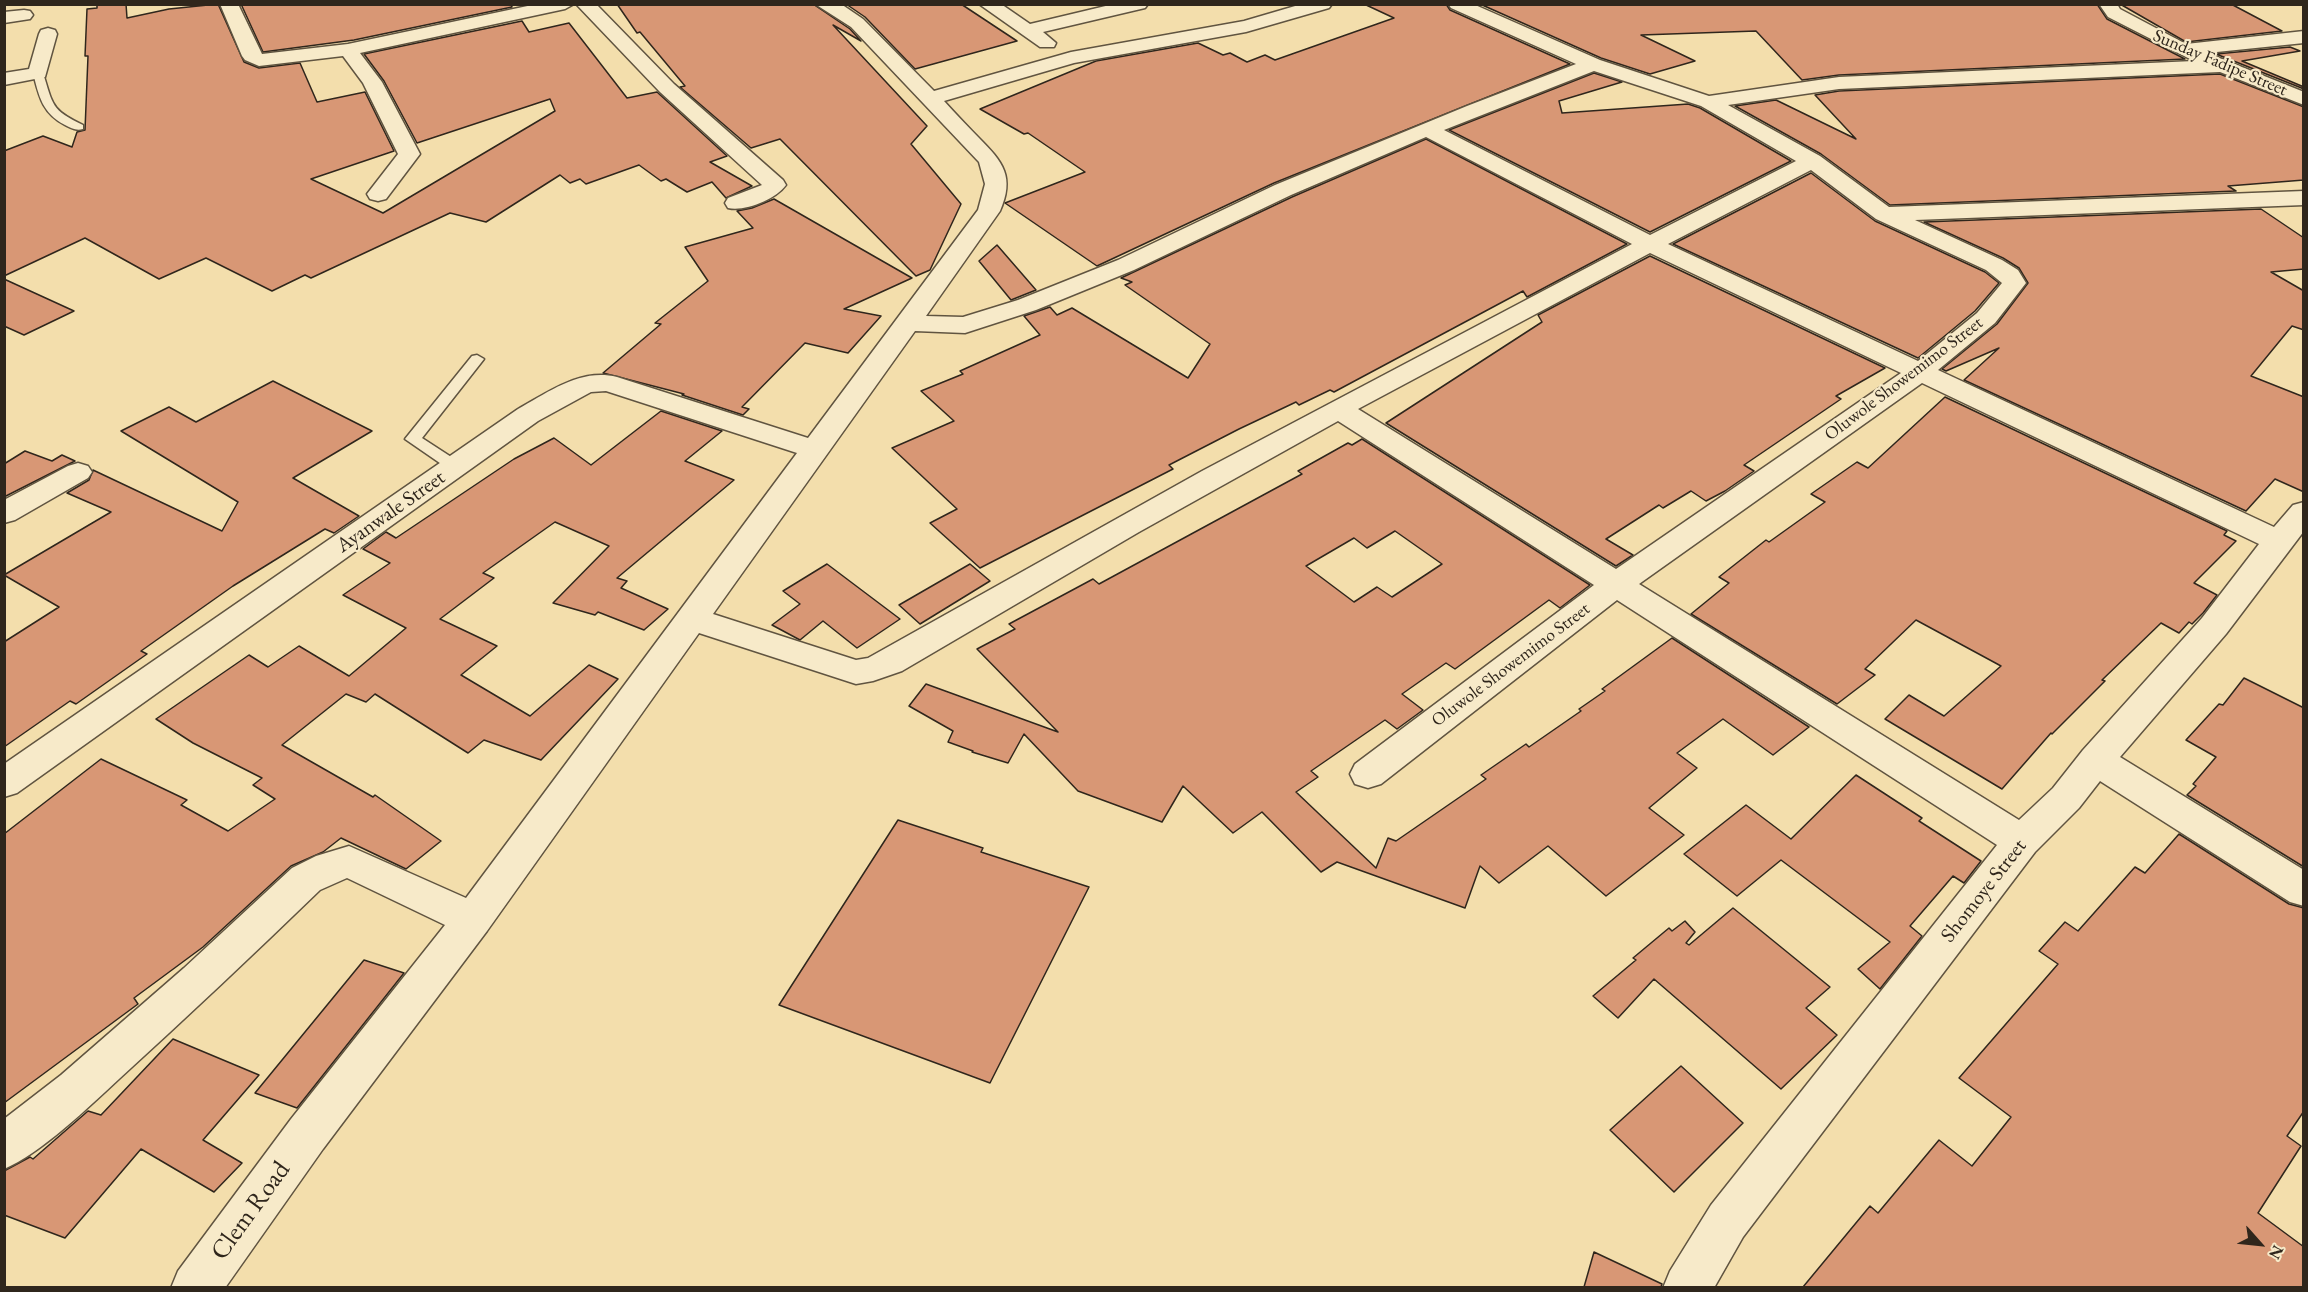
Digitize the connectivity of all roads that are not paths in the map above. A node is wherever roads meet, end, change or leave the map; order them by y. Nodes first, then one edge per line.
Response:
1 (229, 4) edge
2 (565, 4) edge
3 (585, 4) edge
4 (824, 4) edge
5 (988, 4) edge
6 (1139, 4) edge
7 (1323, 4) edge
8 (1457, 4) edge
9 (2108, 4) edge
10 (24, 15) dead end
11 (4, 18) edge
12 (1028, 30) junction
13 (48, 34) dead end
14 (2304, 37) edge
15 (348, 50) junction
16 (2183, 50) junction
17 (1071, 58) junction
18 (1593, 64) junction
19 (2219, 66) junction
20 (38, 73) junction
21 (4, 79) edge
22 (928, 99) junction
23 (2304, 99) edge
24 (1708, 102) junction
25 (79, 127) dead end
26 (1428, 130) junction
27 (1812, 161) junction
28 (378, 194) dead end
29 (2304, 198) edge
30 (736, 203) dead end
31 (1884, 214) junction
32 (1649, 244) junction
33 (909, 323) junction
34 (477, 359) dead end
35 (1920, 372) junction
36 (1340, 410) junction
37 (814, 449) junction
38 (456, 466) junction
39 (78, 472) dead end
40 (2304, 512) edge
41 (4, 513) edge
42 (2278, 541) junction
43 (1615, 585) junction
44 (693, 619) junction
45 (2096, 760) junction
46 (1368, 774) dead end
47 (4, 783) edge
48 (2022, 841) junction
49 (2304, 890) edge
50 (473, 919) junction
51 (4, 1147) edge
52 (195, 1287) edge
53 (1687, 1287) edge

1 - 15 street
2 - 15 street
3 - 30 street
4 - 22 street, Clem Road
5 - 12 street
6 - 12 street
7 - 17 street
8 - 18 street, Oluwole Showemimo Street
9 - 16 street, Sunday Fadipe Street
10 - 11 street
12 - 17 street
13 - 20 street
14 - 16 street
15 - 28 street
16 - 19 street, Sunday Fadipe Street
17 - 22 street
18 - 24 street, Oluwole Showemimo Street
18 - 26 street
19 - 23 street, Sunday Fadipe Street
19 - 24 street
20 - 21 street
20 - 25 lane
22 - 33 street, Clem Road
24 - 27 street, Oluwole Showemimo Street
26 - 32 street
26 - 33 street
27 - 31 street, Oluwole Showemimo Street
27 - 32 street
29 - 31 street
31 - 35 street, Oluwole Showemimo Street
32 - 35 street
32 - 36 street
33 - 37 street, Clem Road
34 - 38 lane
35 - 42 street
35 - 43 street, Oluwole Showemimo Street
36 - 43 street
36 - 44 street
37 - 38 street, Ayanwale Street
37 - 44 street, Clem Road
38 - 47 street, Ayanwale Street
39 - 41 street
40 - 42 street, Shomoye Street
42 - 45 street, Shomoye Street
43 - 46 street, Oluwole Showemimo Street
43 - 48 street
44 - 50 street, Clem Road
45 - 48 street, Shomoye Street
45 - 49 street
48 - 53 street, Shomoye Street
50 - 51 street
50 - 52 street, Clem Road

